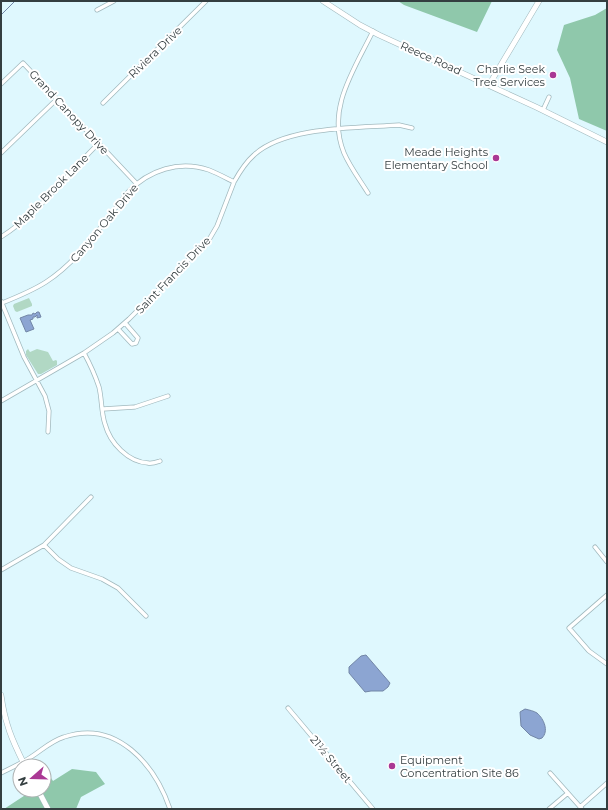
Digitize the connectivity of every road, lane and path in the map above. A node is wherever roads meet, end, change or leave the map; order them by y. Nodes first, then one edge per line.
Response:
1 (114, 1) edge
2 (206, 1) edge
3 (323, 1) edge
4 (539, 1) edge
5 (97, 10) dead end
6 (374, 32) junction
7 (1, 84) edge
8 (490, 85) junction
9 (549, 97) dead end
10 (57, 100) junction
11 (103, 103) dead end
12 (543, 110) junction
13 (412, 128) dead end
14 (339, 130) junction
15 (607, 142) edge
16 (99, 143) junction
17 (1, 153) edge
18 (234, 182) junction
19 (136, 183) junction
20 (368, 193) dead end
21 (1, 237) edge
22 (1, 302) edge
23 (125, 323) junction
24 (118, 329) junction
25 (84, 353) junction
26 (37, 380) junction
27 (168, 396) dead end
28 (1, 401) edge
29 (103, 409) junction
30 (48, 432) dead end
31 (160, 461) dead end
32 (91, 497) dead end
33 (44, 545) junction
34 (594, 547) dead end
35 (607, 562) edge
36 (1, 570) edge
37 (607, 595) edge
38 (146, 616) dead end
39 (607, 664) edge
40 (1, 695) edge
41 (288, 708) dead end
42 (21, 758) edge
43 (32, 758) edge
44 (12, 769) edge
45 (1, 773) edge
46 (550, 773) dead end
47 (607, 783) edge
48 (568, 793) junction
49 (42, 798) edge
50 (581, 808) edge
51 (48, 809) edge
52 (170, 809) edge
53 (373, 809) edge
54 (549, 809) edge

1 - 5 street
2 - 11 street, Riviera Drive
3 - 6 main road, Reece Road
4 - 8 main road
6 - 8 main road, Reece Road
6 - 14 street
7 - 10 street, Grand Canopy Drive
8 - 12 main road, Reece Road
9 - 12 street
10 - 16 street, Grand Canopy Drive
10 - 17 street
12 - 15 main road, Reece Road
13 - 14 street, Saint Francis Drive
14 - 18 street, Saint Francis Drive
14 - 20 street
16 - 19 street, Grand Canopy Drive
16 - 21 street, Maple Brook Lane
18 - 19 street, Canyon Oak Drive
18 - 23 street, Saint Francis Drive
19 - 22 street, Canyon Oak Drive
22 - 26 street
23 - 24 street, Saint Francis Drive
23 - 24 street
24 - 25 street, Saint Francis Drive
25 - 26 street, Saint Francis Drive
25 - 29 street
26 - 28 street, Saint Francis Drive
26 - 30 street
27 - 29 street
29 - 31 street
32 - 33 street
33 - 36 street
33 - 38 street
34 - 35 street
37 - 39 street
40 - 42 main road
41 - 53 street, 21½ Street
43 - 52 street
44 - 45 street
46 - 48 street
47 - 50 street
48 - 50 street
48 - 54 street
49 - 51 main road

